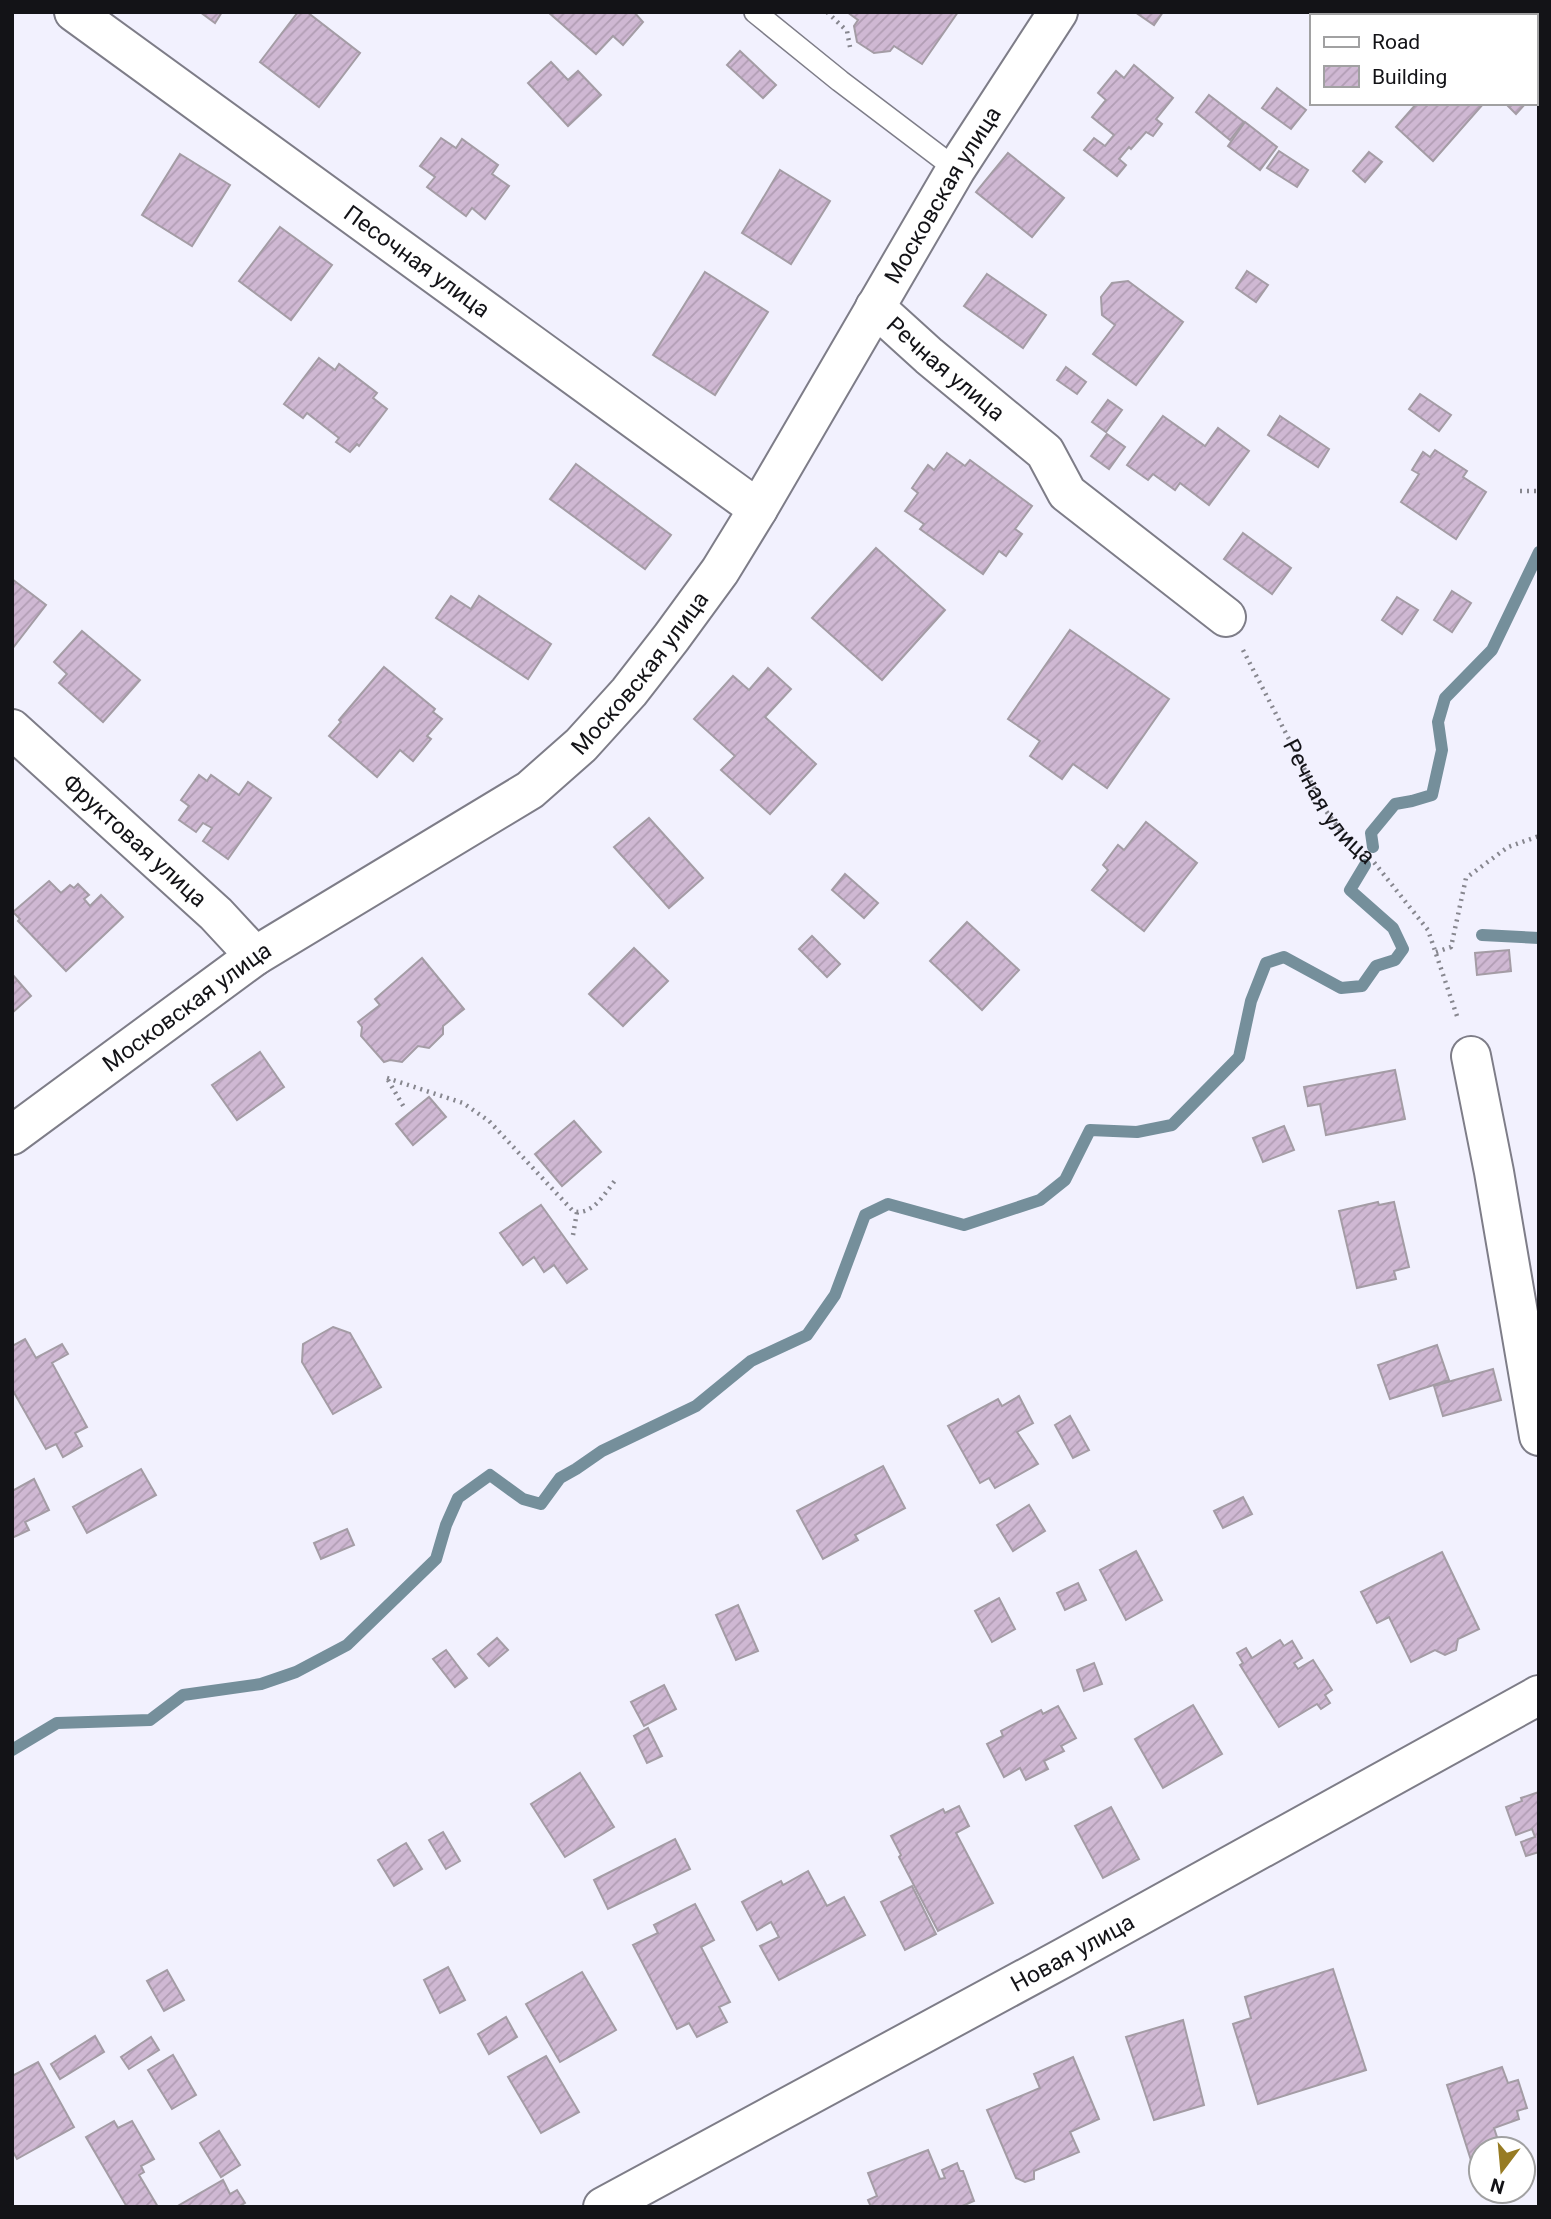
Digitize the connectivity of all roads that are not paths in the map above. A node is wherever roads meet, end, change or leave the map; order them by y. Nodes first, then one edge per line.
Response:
1 (74, 12) edge
2 (755, 12) edge
3 (1058, 12) edge
4 (956, 169) junction
5 (875, 307) junction
6 (758, 509) junction
7 (1226, 617) road end
8 (12, 729) edge
9 (255, 957) junction
10 (1471, 1056) road end
11 (12, 1135) edge
12 (1539, 1436) edge
13 (1539, 1695) edge
14 (603, 2207) edge

1 - 6 street, Песочная улица
2 - 4 lane
3 - 4 street, Московская улица
4 - 5 street, Московская улица
5 - 6 street, Московская улица
5 - 7 street, Речная улица
6 - 9 street, Московская улица
8 - 9 street, Фруктовая улица
9 - 11 street, Московская улица
10 - 12 street
13 - 14 street, Новая улица

